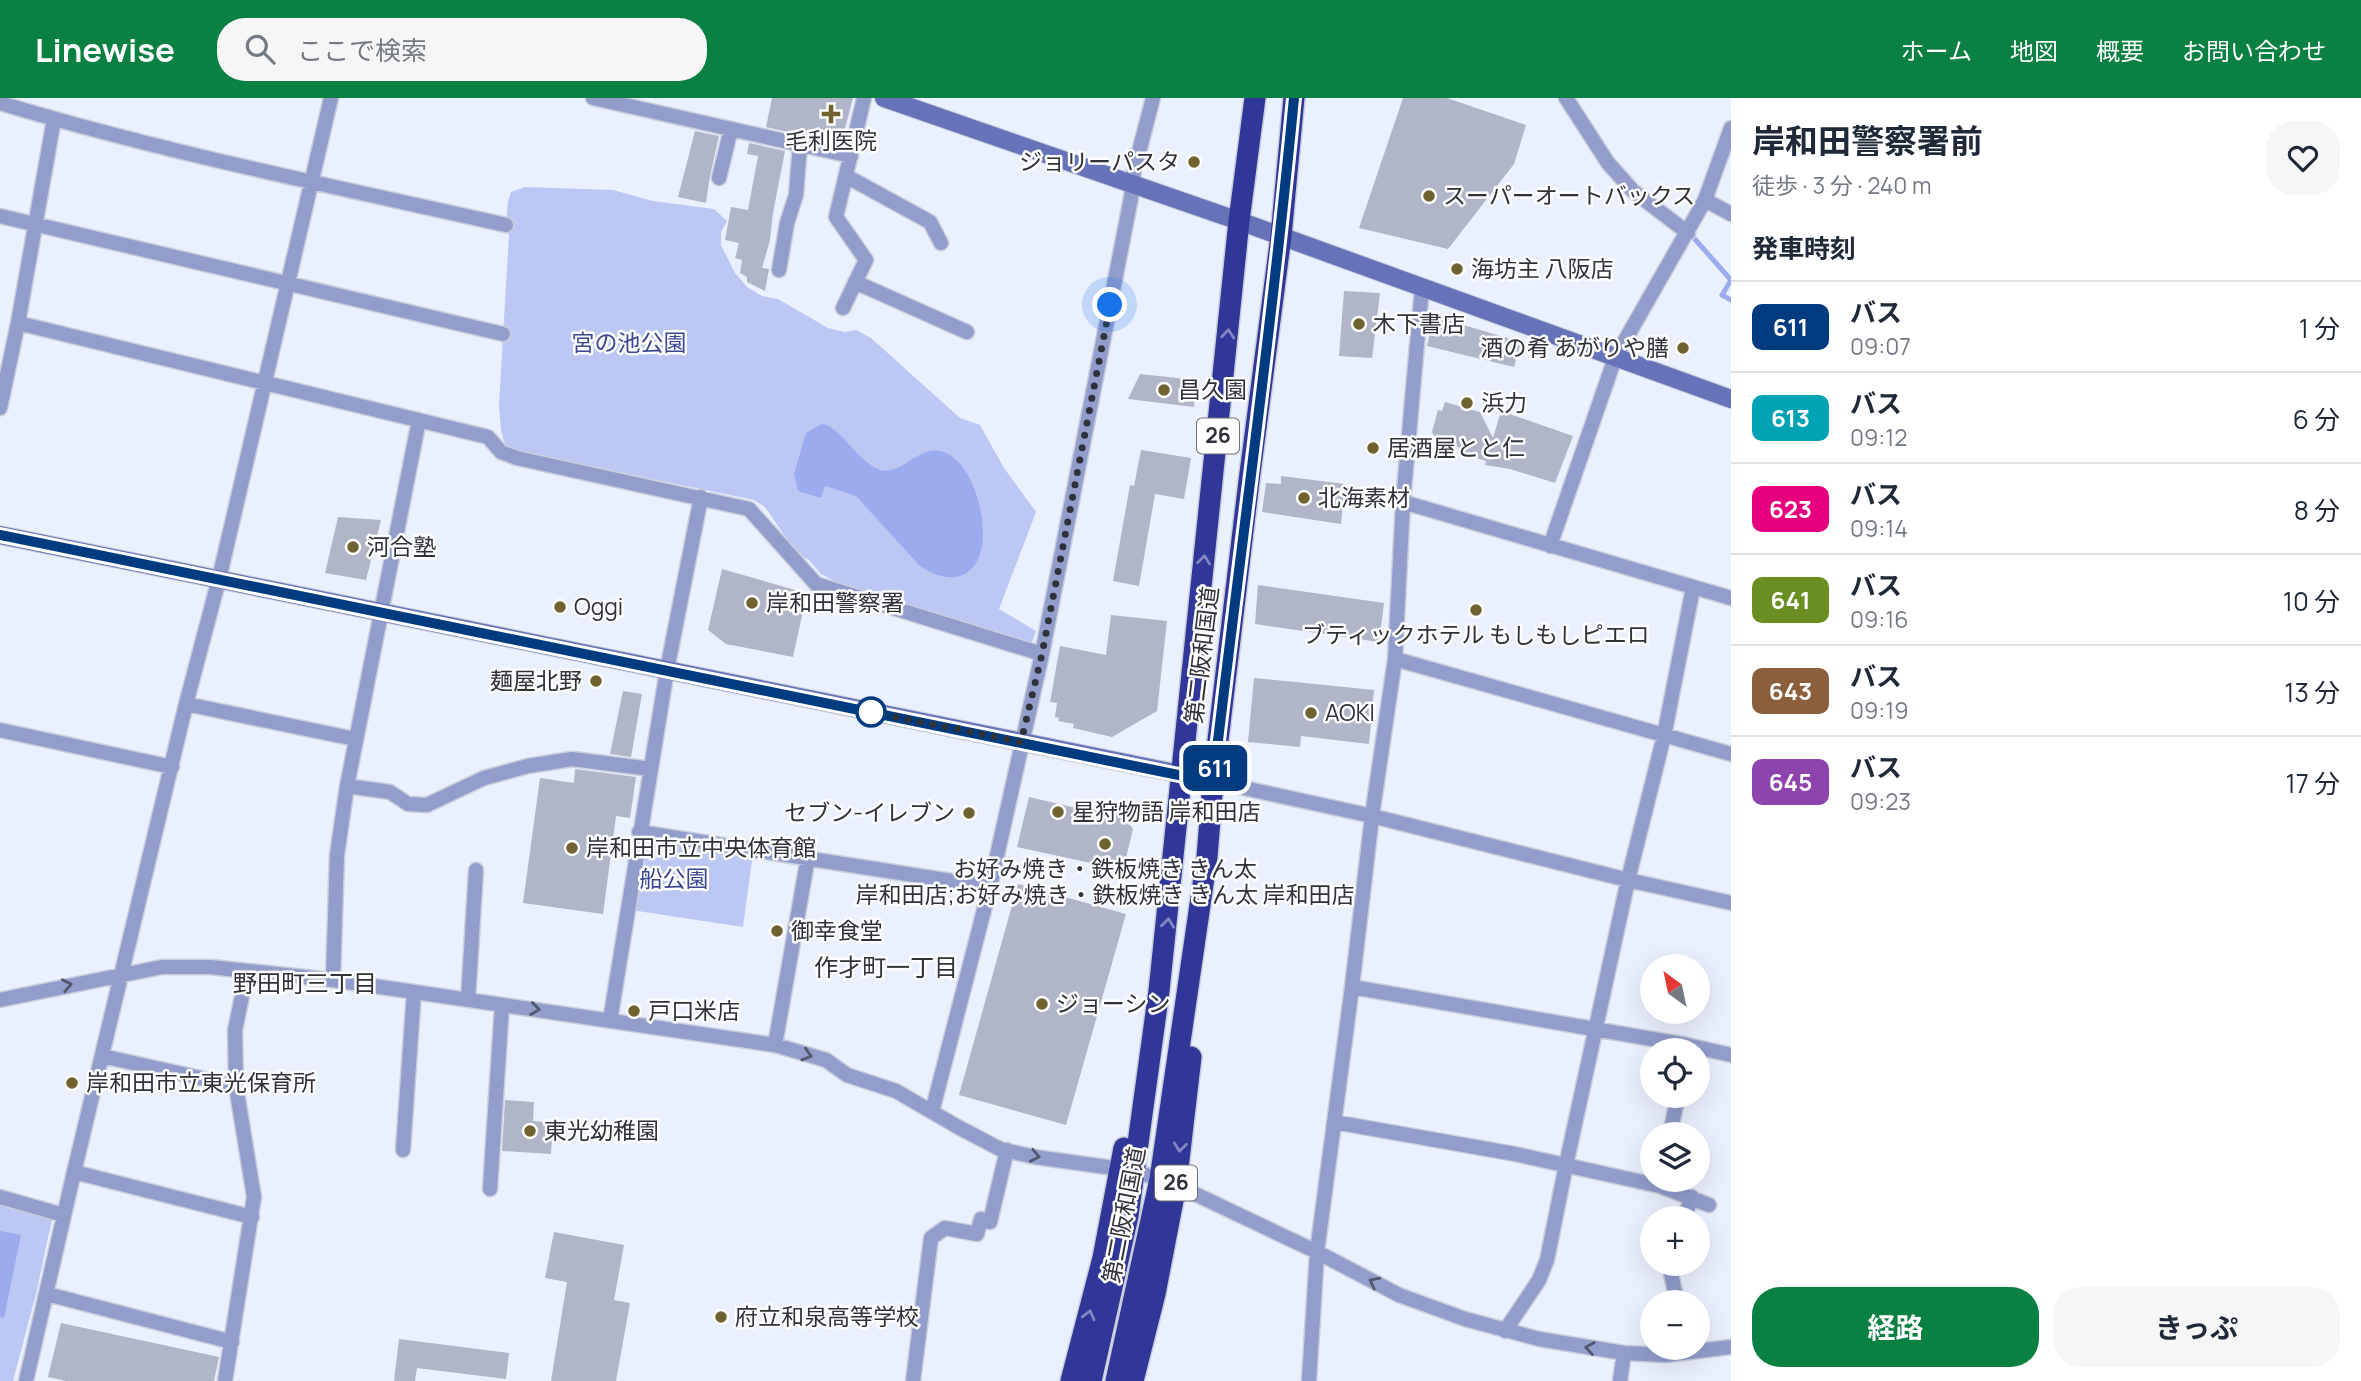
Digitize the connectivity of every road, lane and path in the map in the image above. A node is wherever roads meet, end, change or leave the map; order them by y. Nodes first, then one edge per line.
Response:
1 (331, 98) edge
2 (593, 98) edge
3 (864, 98) edge
4 (884, 98) edge
5 (1153, 98) edge
6 (1255, 98) edge
7 (1294, 98) edge
8 (1566, 98) edge
9 (0, 103) edge
10 (54, 119) junction
11 (1731, 128) edge
12 (731, 129) junction
13 (800, 145) junction
14 (851, 156) junction
15 (846, 176) junction
16 (719, 178) dead end
17 (311, 182) junction
18 (1133, 186) junction
19 (1705, 200) junction
20 (1731, 214) edge
21 (0, 216) edge
22 (1239, 221) junction
23 (36, 223) junction
24 (506, 225) dead end
25 (1688, 233) junction
26 (1281, 236) junction
27 (941, 243) dead end
28 (779, 270) dead end
29 (855, 282) junction
30 (288, 284) junction
31 (1422, 288) junction
32 (843, 308) dead end
33 (18, 323) junction
34 (967, 332) dead end
35 (503, 334) dead end
36 (1615, 359) junction
37 (264, 384) junction
38 (1731, 399) edge
39 (0, 408) edge
40 (419, 420) junction
41 (701, 497) junction
42 (1403, 502) junction
43 (0, 535) edge
44 (1550, 545) junction
45 (219, 579) junction
46 (1693, 588) junction
47 (1731, 598) edge
48 (381, 612) junction
49 (1042, 654) junction
50 (1395, 659) junction
51 (667, 670) junction
52 (186, 704) junction
53 (0, 730) edge
54 (1664, 736) junction
55 (355, 739) junction
56 (1021, 742) junction
57 (1731, 754) edge
58 (172, 767) junction
59 (651, 769) junction
60 (1180, 774) junction
61 (1213, 782) junction
62 (347, 786) junction
63 (1372, 816) junction
64 (639, 832) junction
65 (808, 857) junction
66 (476, 870) dead end
67 (1628, 880) junction
68 (990, 887) junction
69 (1731, 903) edge
70 (247, 972) junction
71 (122, 974) junction
72 (333, 980) junction
73 (1352, 987) junction
74 (414, 992) junction
75 (0, 1000) edge
76 (468, 1000) junction
77 (502, 1004) junction
78 (610, 1021) junction
79 (1597, 1030) junction
80 (1640, 1038) edge
81 (775, 1045) junction
82 (1710, 1051) edge
83 (1731, 1055) edge
84 (102, 1056) junction
85 (236, 1086) junction
86 (932, 1112) junction
87 (1334, 1122) junction
88 (403, 1150) dead end
89 (1007, 1150) junction
90 (1566, 1165) junction
91 (1128, 1170) junction
92 (74, 1172) junction
93 (1640, 1179) edge
94 (1168, 1182) junction
95 (489, 1189) dead end
96 (1681, 1192) edge
97 (0, 1197) edge
98 (1692, 1197) junction
99 (1709, 1205) dead end
100 (1689, 1206) edge
101 (63, 1215) junction
102 (252, 1217) junction
103 (1317, 1252) junction
104 (47, 1294) junction
105 (1505, 1331) junction
106 (232, 1342) junction
107 (1731, 1347) edge
108 (1710, 1348) edge
109 (1624, 1353) junction
110 (1640, 1354) edge
111 (26, 1381) edge
112 (225, 1381) edge
113 (913, 1381) edge
114 (1071, 1381) edge
115 (1091, 1381) edge
116 (1116, 1381) edge
117 (1133, 1381) edge
118 (1309, 1381) edge
119 (1620, 1381) edge

1 - 17 street
2 - 12 street
3 - 14 street
4 - 18 street
5 - 18 street
6 - 22 highway, 第二阪和国道 / 26
7 - 26 highway, 第二阪和国道 / 26
8 - 25 street
9 - 10 street
10 - 17 street
10 - 23 street
11 - 19 street
12 - 13 street
12 - 16 street
13 - 14 street
13 - 28 street
14 - 15 street
15 - 27 street
15 - 29 street
17 - 24 street
17 - 30 street
18 - 22 street
18 - 49 street
19 - 20 street
19 - 25 street
21 - 23 street
22 - 26 street
60 -> 22 highway, 第二阪和国道 / 26
23 - 30 street
23 - 33 street
25 - 36 street
26 - 31 street
26 - 61 highway, 第二阪和国道 / 26
29 - 32 street
29 - 34 street
30 - 35 street
30 - 37 street
31 - 36 street
31 - 42 street
33 - 37 street
33 - 39 street
36 - 38 street
36 - 44 street
37 - 40 street
37 - 45 street
40 - 41 street
40 - 48 street
41 - 49 street
41 - 51 street
42 - 44 street
42 - 50 street
43 - 45 street
44 - 46 street
45 - 48 street
45 - 52 street
46 - 47 street
46 - 54 street
48 - 51 street
48 - 55 street
49 - 56 street
50 - 54 street
50 - 63 street
51 - 56 street
51 - 59 street
52 - 55 street
52 - 58 street
53 - 58 street
54 - 57 street
54 - 67 street
55 - 62 street
56 - 60 street
56 - 68 street
58 - 71 street
59 - 62 street
59 - 64 street
60 - 61 street
91 -> 60 highway, 第二阪和国道 / 26
61 - 63 street
61 -> 94 highway, 第二阪和国道 / 26
62 - 72 street
63 - 67 street
63 - 73 street
64 - 65 street
64 - 78 street
65 - 68 street
65 - 81 street
66 - 76 street
67 - 69 street
67 - 79 street
68 - 86 street
70 - 71 street
70 - 72 street
70 - 85 street
75 -> 71 street
71 - 84 street
72 - 74 street
73 - 79 street
73 - 87 street
74 - 76 street
74 - 88 street
76 - 77 street
77 -> 78 street
77 - 95 street
78 - 81 street
79 - 80 street
79 - 90 street
81 -> 86 street
82 - 83 street
84 - 85 street
84 - 92 street
85 - 102 street
86 - 89 street
87 - 90 street
87 - 103 street
89 -> 91 street
89 - 113 street
90 - 93 street
90 - 105 street
91 - 94 street
114 -> 91 highway, 26
91 - 115 highway, 第二阪和国道 / 26
92 - 101 street
92 - 102 street
94 - 103 street
94 - 116 highway, 第二阪和国道 / 26
94 - 117 highway, 26
96 - 98 street
97 - 101 street
98 - 99 street
98 - 100 street
101 - 104 street
102 - 106 street
105 -> 103 street
103 - 118 street
104 - 106 street
104 - 111 street
109 -> 105 street
106 - 112 street
107 - 108 street
109 - 110 street
109 - 119 street

